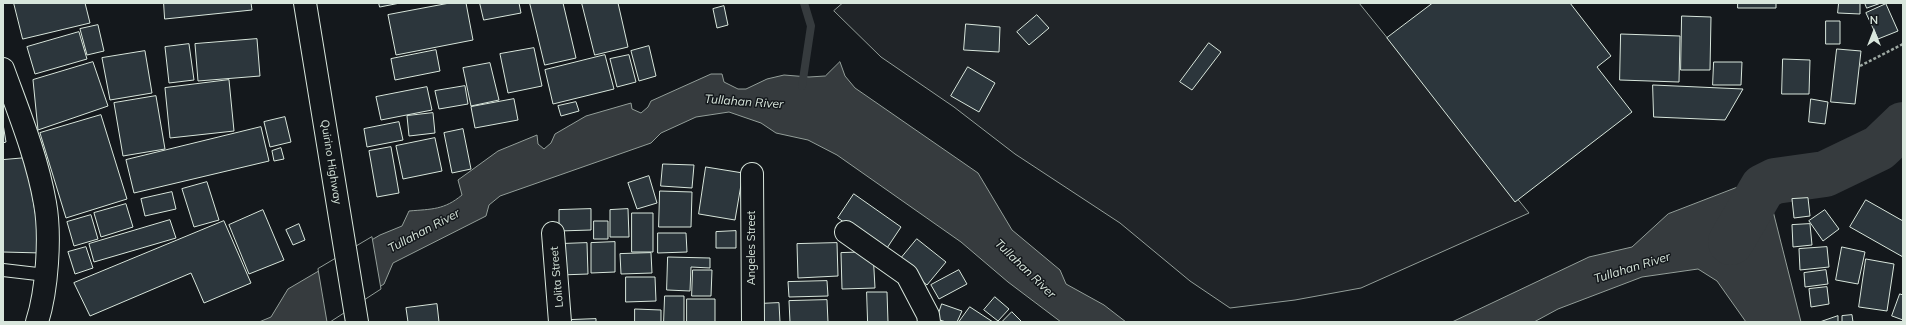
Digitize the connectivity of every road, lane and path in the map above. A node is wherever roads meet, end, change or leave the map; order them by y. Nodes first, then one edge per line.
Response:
1 (305, 3) edge
2 (1903, 44) edge
3 (1860, 66) dead end
4 (3, 69) edge
5 (752, 174) dead end
6 (846, 232) dead end
7 (553, 233) dead end
8 (3, 270) edge
9 (46, 275) junction
10 (38, 322) edge
11 (357, 322) edge
12 (560, 322) edge
13 (753, 322) edge
14 (929, 322) edge

1 - 11 street, Quirino Highway
2 - 3 path
4 - 9 street
5 - 13 street, Angeles Street
6 - 14 street
7 - 12 street, Lolita Street
8 - 9 lane
9 - 10 street

